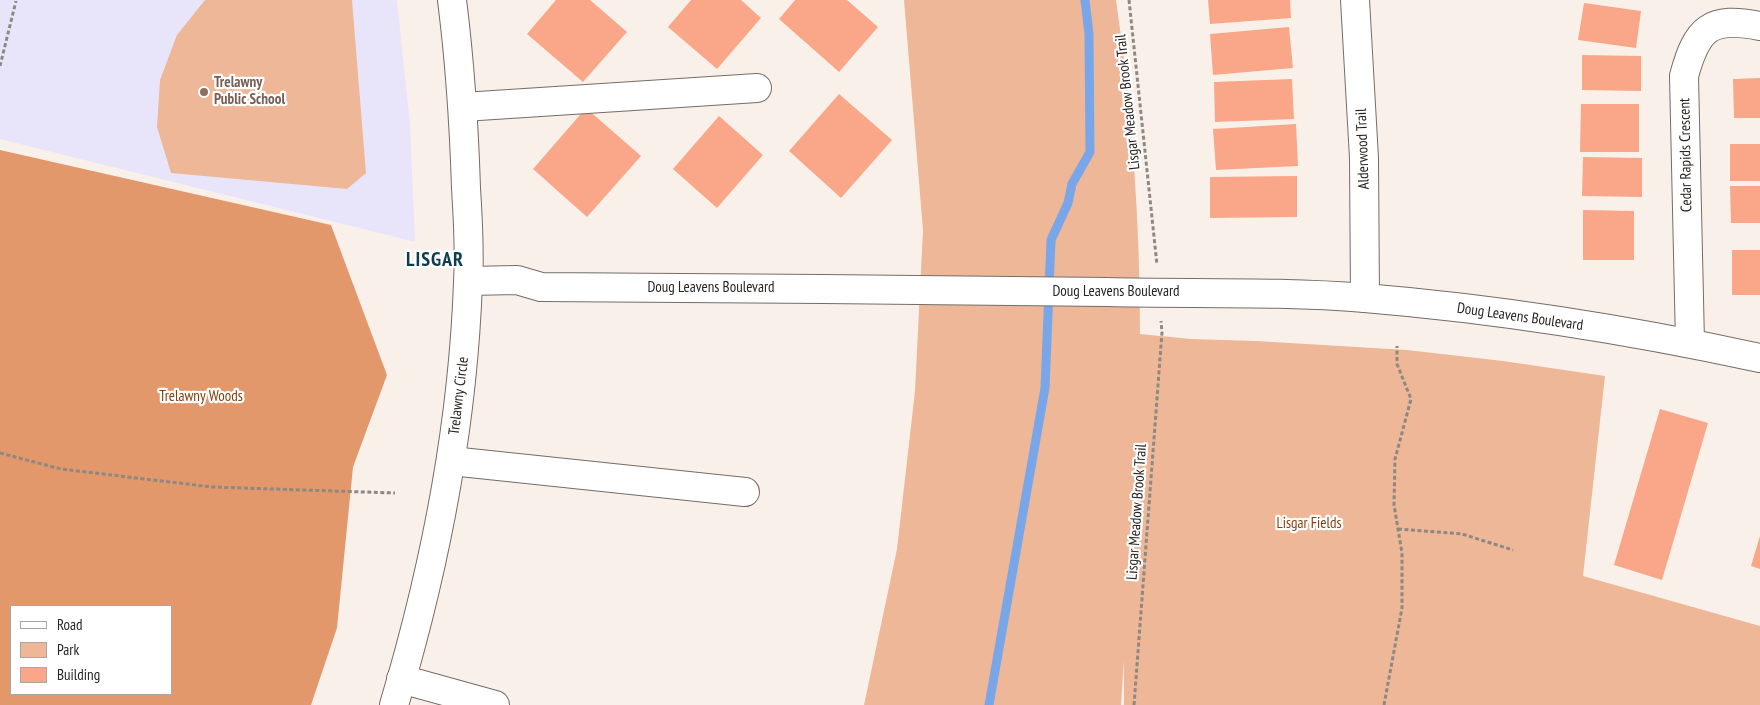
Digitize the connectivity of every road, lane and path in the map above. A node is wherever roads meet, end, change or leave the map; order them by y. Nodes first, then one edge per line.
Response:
1 (452, 0) edge
2 (1129, 0) edge
3 (1355, 0) edge
4 (16, 2) dead end
5 (1760, 26) edge
6 (0, 66) edge
7 (757, 88) dead end
8 (463, 108) junction
9 (1156, 262) dead end
10 (469, 281) junction
11 (1365, 298) junction
12 (1161, 321) dead end
13 (1690, 343) junction
14 (1397, 346) dead end
15 (1760, 358) edge
16 (0, 453) edge
17 (451, 461) junction
18 (745, 492) dead end
19 (394, 493) dead end
20 (1398, 529) junction
21 (1512, 550) dead end
22 (402, 679) junction
23 (394, 705) edge
24 (495, 705) edge
25 (1134, 705) edge
26 (1384, 705) edge

1 - 8 street, Trelawny Circle
2 - 9 path, Lisgar Meadow Brook Trail
3 - 11 street, Alderwood Trail
4 - 6 path
5 - 13 street, Cedar Rapids Crescent
7 - 8 street
8 - 10 street, Trelawny Circle
10 - 11 street, Doug Leavens Boulevard
10 - 17 street, Trelawny Circle
11 - 13 street, Doug Leavens Boulevard
12 - 25 path, Lisgar Meadow Brook Trail
13 - 15 street, Doug Leavens Boulevard
14 - 20 path
16 - 19 path
17 - 18 street
17 - 22 street, Trelawny Circle
20 - 21 path
20 - 26 path
22 - 23 street, Trelawny Circle
22 - 24 street

